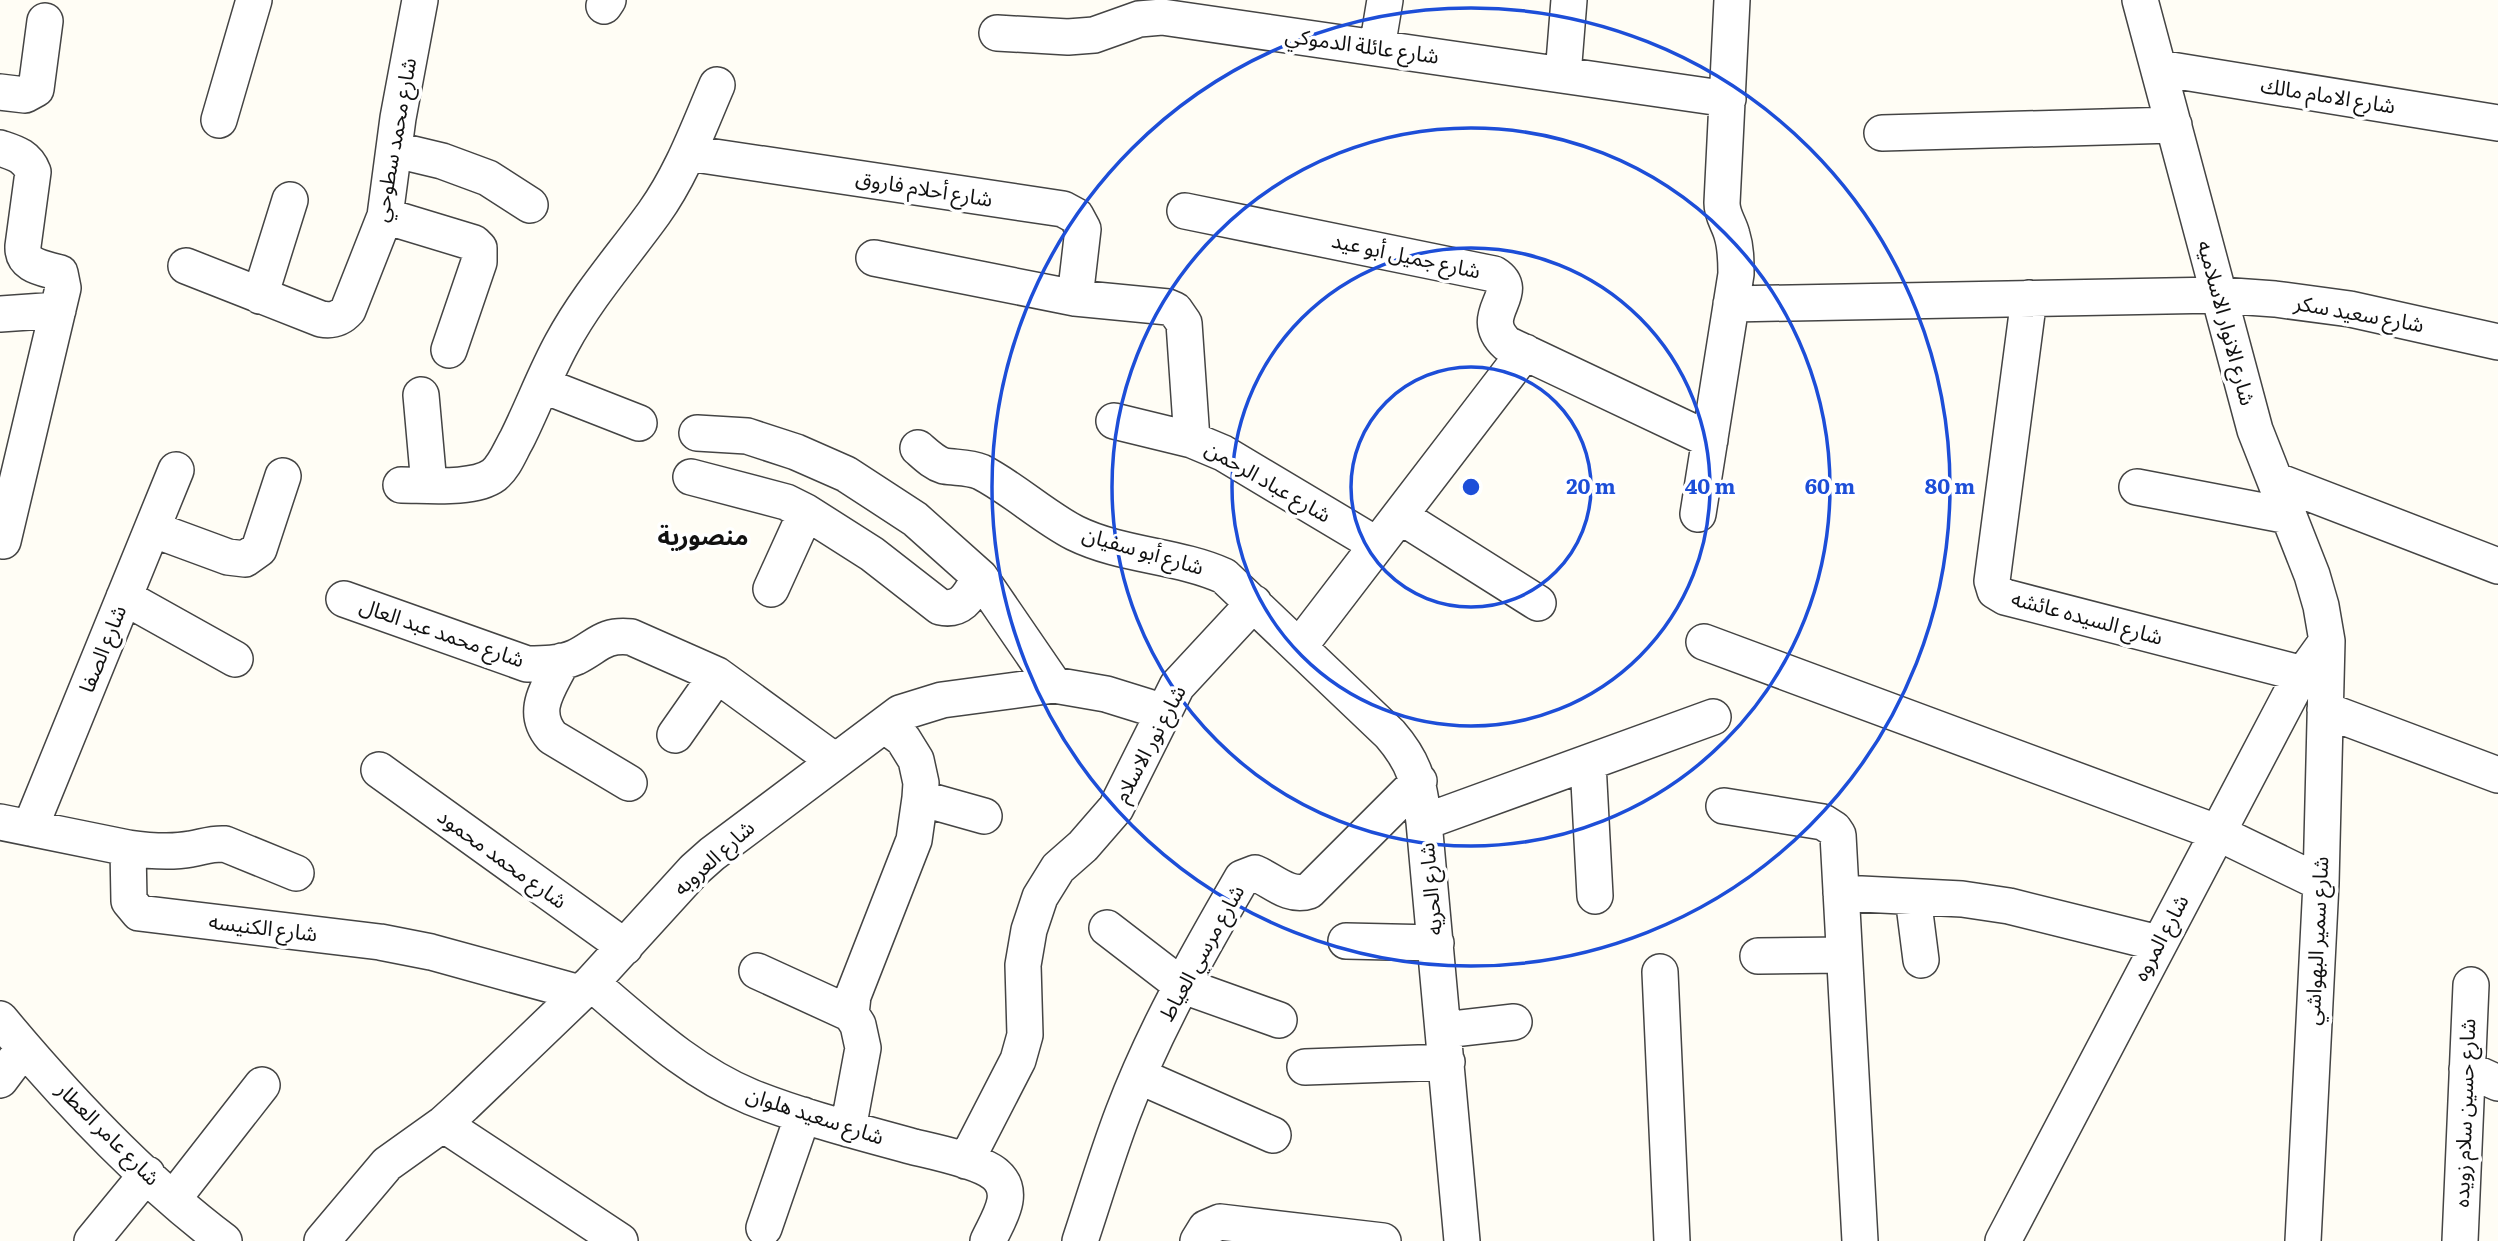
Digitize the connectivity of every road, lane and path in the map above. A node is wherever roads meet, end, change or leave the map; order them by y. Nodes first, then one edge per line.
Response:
1 (254, 0) edge
2 (420, 0) edge
3 (1385, 0) edge
4 (1569, 0) edge
5 (1732, 0) edge
6 (2140, 0) edge
7 (1112, 15) edge
8 (46, 21) dead end
9 (997, 33) dead end
10 (1377, 48) junction
11 (2159, 68) junction
12 (1563, 75) junction
13 (717, 85) dead end
14 (0, 92) edge
15 (1728, 99) junction
16 (219, 120) dead end
17 (2498, 123) edge
18 (2174, 125) junction
19 (1882, 133) dead end
20 (0, 148) edge
21 (396, 150) junction
22 (688, 153) junction
23 (290, 200) dead end
24 (530, 205) dead end
25 (1185, 211) dead end
26 (385, 216) junction
27 (874, 258) dead end
28 (186, 266) dead end
29 (2219, 295) junction
30 (260, 296) junction
31 (1075, 298) junction
32 (2029, 298) junction
33 (61, 299) junction
34 (1731, 304) junction
35 (0, 314) edge
36 (2498, 342) edge
37 (449, 350) dead end
38 (1525, 352) junction
39 (542, 386) junction
40 (421, 395) dead end
41 (1114, 421) dead end
42 (639, 423) dead end
43 (697, 433) dead end
44 (1192, 440) junction
45 (1710, 440) junction
46 (918, 448) dead end
47 (176, 470) dead end
48 (283, 476) dead end
49 (691, 477) dead end
50 (2275, 480) junction
51 (2137, 487) dead end
52 (806, 512) junction
53 (1698, 514) dead end
54 (1400, 516) junction
55 (2290, 516) junction
56 (152, 529) junction
57 (7, 543) edge
58 (1377, 545) junction
59 (2498, 566) edge
60 (980, 577) junction
61 (771, 589) dead end
62 (124, 597) junction
63 (344, 599) dead end
64 (1254, 603) junction
65 (1538, 603) dead end
66 (2327, 641) junction
67 (1704, 642) dead end
68 (1299, 647) junction
69 (235, 659) dead end
70 (562, 660) junction
71 (2303, 674) junction
72 (718, 675) junction
73 (1054, 685) junction
74 (2325, 710) junction
75 (1164, 712) junction
76 (1713, 717) dead end
77 (884, 725) junction
78 (675, 735) dead end
79 (835, 761) junction
80 (1587, 763) junction
81 (379, 770) dead end
82 (2498, 775) edge
83 (1419, 781) junction
84 (629, 783) dead end
85 (920, 798) junction
86 (1724, 806) dead end
87 (984, 816) dead end
88 (1424, 822) junction
89 (15, 825) edge
90 (2216, 832) junction
91 (128, 848) junction
92 (296, 873) dead end
93 (2321, 883) junction
94 (1841, 893) junction
95 (1595, 896) dead end
96 (1913, 897) junction
97 (1107, 928) dead end
98 (1346, 941) dead end
99 (1436, 943) junction
100 (2158, 943) junction
101 (625, 947) junction
102 (1844, 955) junction
103 (1758, 956) dead end
104 (1920, 960) dead end
105 (757, 971) dead end
106 (1660, 972) dead end
107 (1181, 985) junction
108 (2471, 985) dead end
109 (586, 988) junction
110 (852, 1014) junction
111 (0, 1019) edge
112 (1279, 1020) dead end
113 (1514, 1022) dead end
114 (1445, 1046) junction
115 (24, 1048) junction
116 (1305, 1067) dead end
117 (1139, 1076) junction
118 (2483, 1076) edge
119 (0, 1080) edge
120 (262, 1085) dead end
121 (803, 1115) junction
122 (443, 1124) junction
123 (848, 1129) junction
124 (1273, 1135) dead end
125 (966, 1161) junction
126 (146, 1174) junction
127 (173, 1199) junction
128 (764, 1228) dead end
129 (218, 1239) edge
130 (92, 1241) edge
131 (322, 1241) edge
132 (620, 1241) edge
133 (988, 1241) edge
134 (1080, 1241) edge
135 (1198, 1241) edge
136 (1383, 1241) edge
137 (1462, 1241) edge
138 (1672, 1241) edge
139 (1860, 1241) edge
140 (2003, 1241) edge
141 (2302, 1241) edge
142 (2460, 1241) edge

1 - 16 street
2 - 21 street, شارع محمد سطوحي
3 - 10 street
4 - 12 street
5 - 15 street
6 - 11 street, شارع الانوار الاسلاميه
7 - 9 street, شارع عائلة الدموكي
7 - 10 street, شارع عائلة الدموكي
8 - 14 street
10 - 12 street, شارع عائلة الدموكي
11 - 17 street, شارع الامام مالك
11 - 18 street, شارع الانوار الاسلاميه
12 - 15 street, شارع عائلة الدموكي
13 - 22 street
15 - 34 street
18 - 19 street
18 - 29 street, شارع الانوار الاسلاميه
20 - 33 street
21 - 24 street
21 - 26 street, شارع محمد سطوحي
22 - 31 street, شارع أحلام فاروق
22 - 39 street
23 - 30 street
25 - 38 street, شارع جميل أبو عيد
26 - 30 street, شارع محمد سطوحي
26 - 37 street
27 - 31 street
28 - 30 street, شارع محمد سطوحي
29 - 32 street, شارع سعيد سكر
29 - 36 street, شارع سعيد سكر
29 - 50 street, شارع الانوار الاسلاميه
31 - 44 street
32 - 34 street, شارع سعيد سكر
32 - 71 street, شارع السيده عائشه
33 - 35 street
33 - 57 street
34 - 45 street
38 - 45 street, شارع جميل أبو عيد
38 - 54 street
39 - 40 street
39 - 42 street
41 - 44 street, شارع عباد الرحمن
43 - 60 street
44 - 58 street, شارع عباد الرحمن
45 - 53 street
46 - 64 street, شارع أبو سفيان
47 - 56 street, شارع الصفا
48 - 56 street
49 - 52 street
50 - 55 street, شارع الانوار الاسلاميه
50 - 59 street
51 - 55 street
52 - 60 street
52 - 61 street
54 - 58 street
54 - 65 street
55 - 66 street, شارع الانوار الاسلاميه
56 - 62 street, شارع الصفا
58 - 68 street
60 - 73 street
62 - 69 street
62 - 89 street, شارع الصفا
63 - 70 street, شارع محمد عبد العال
64 - 68 street, شارع الحريه
64 - 75 street, شارع نور الاسلام
66 - 71 street, شارع المروه
66 - 74 street, شارع سمير البهواشي
67 - 90 street
68 - 83 street, شارع الحريه
70 - 72 street, شارع محمد عبد العال
70 - 84 street
71 - 90 street, شارع المروه
72 - 78 street
72 - 79 street, شارع محمد عبد العال
73 - 75 street, شارع العروبه
73 - 77 street, شارع العروبه
74 - 82 street
74 - 93 street, شارع سمير البهواشي
75 - 125 street, شارع نور الاسلام
76 - 80 street
77 - 79 street, شارع العروبه
77 - 85 street
79 - 101 street, شارع العروبه
80 - 88 street
80 - 95 street
81 - 101 street, شارع محمد محمود
83 - 88 street, شارع الحريه
83 - 107 street, شارع مرسي العياط
85 - 87 street
85 - 110 street
86 - 94 street
88 - 99 street, شارع الحريه
89 - 91 street
90 - 93 street
90 - 100 street, شارع المروه
91 - 92 street
91 - 109 street, شارع الكنيسه
93 - 141 street, شارع سمير البهواشي
94 - 96 street
94 - 102 street
96 - 100 street
96 - 104 street
97 - 107 street
98 - 99 street
99 - 114 street, شارع الحريه
100 - 140 street, شارع المروه
101 - 109 street, شارع العروبه
102 - 103 street
102 - 139 street
105 - 110 street
106 - 138 street
107 - 112 street
107 - 117 street, شارع مرسي العياط
108 - 118 street, شارع حسين سلام زويده
109 - 121 street, شارع سعيد هلوان
109 - 122 street, شارع العروبه
110 - 123 street
111 - 115 street, شارع عامر العطار
113 - 114 street
114 - 116 street
114 - 137 street, شارع الحريه
115 - 119 street
115 - 126 street, شارع عامر العطار
117 - 124 street
117 - 134 street, شارع مرسي العياط
118 - 142 street, شارع حسين سلام زويده
120 - 127 street
121 - 123 street, شارع سعيد هلوان
121 - 128 street
122 - 131 street, شارع العروبه
122 - 132 street
123 - 125 street, شارع سعيد هلوان
125 - 133 street, شارع سعيد هلوان
126 - 127 street, شارع عامر العطار
126 - 130 street
127 - 129 street, شارع عامر العطار
135 - 136 street

